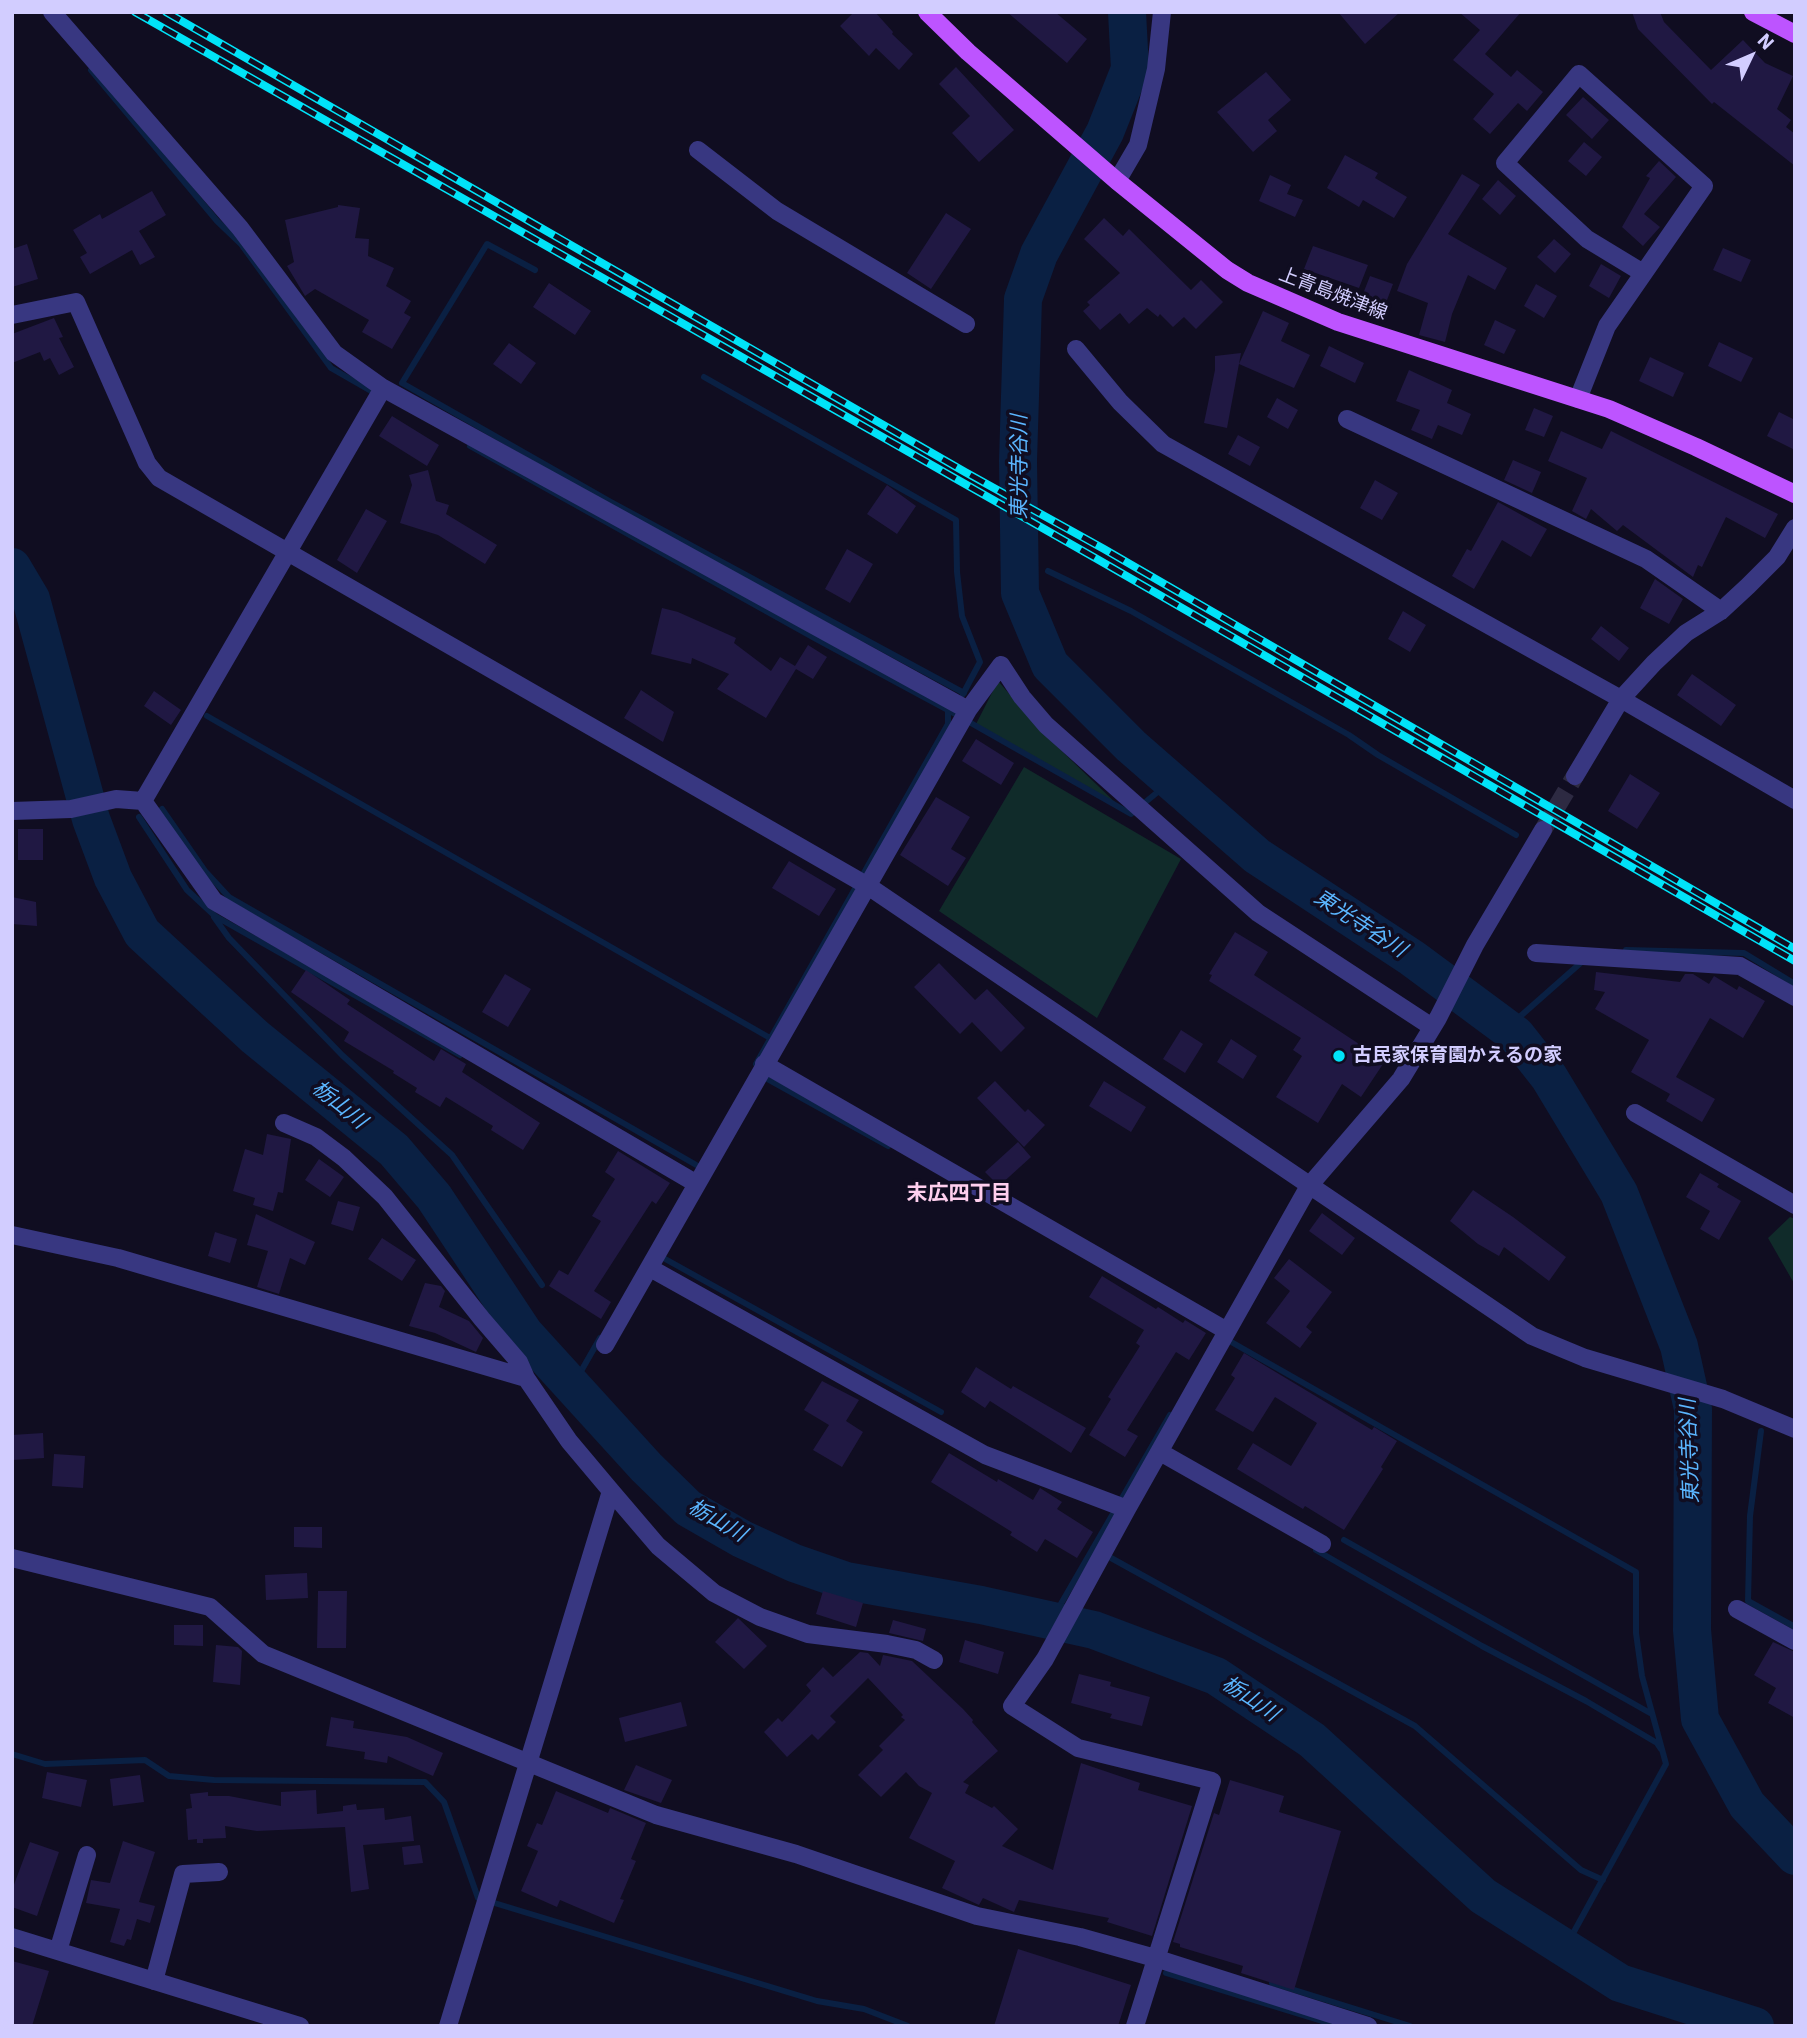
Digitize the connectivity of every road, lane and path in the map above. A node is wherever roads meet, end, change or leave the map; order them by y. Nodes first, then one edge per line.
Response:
1 (52, 12) edge
2 (927, 12) edge
3 (1163, 12) edge
4 (1753, 12) edge
5 (1795, 34) edge
6 (698, 150) dead end
7 (1117, 181) junction
8 (1643, 273) junction
9 (12, 316) edge
10 (966, 324) dead end
11 (1076, 349) dead end
12 (383, 388) junction
13 (1578, 399) junction
14 (1347, 419) dead end
15 (1795, 494) edge
16 (1795, 528) edge
17 (288, 552) junction
18 (1721, 611) junction
19 (1621, 699) junction
20 (968, 710) junction
21 (1575, 776) tunnel mouth
22 (1795, 800) edge
23 (143, 801) junction
24 (12, 811) edge
25 (1543, 830) tunnel mouth
26 (868, 886) junction
27 (1536, 953) dead end
28 (1795, 997) edge
29 (1435, 1022) junction
30 (764, 1064) junction
31 (1635, 1113) dead end
32 (284, 1123) dead end
33 (698, 1184) junction
34 (1309, 1186) junction
35 (1795, 1205) edge
36 (12, 1235) edge
37 (650, 1268) junction
38 (1227, 1331) junction
39 (605, 1345) dead end
40 (526, 1378) junction
41 (1795, 1429) edge
42 (1160, 1451) junction
43 (611, 1491) junction
44 (1127, 1509) junction
45 (1322, 1544) dead end
46 (12, 1558) edge
47 (1737, 1609) dead end
48 (1795, 1641) edge
49 (934, 1660) dead end
50 (528, 1764) junction
51 (88, 1855) dead end
52 (219, 1872) dead end
53 (12, 1937) edge
54 (58, 1951) junction
55 (1155, 1958) junction
56 (154, 1981) junction
57 (300, 2026) edge
58 (448, 2026) edge
59 (1135, 2026) edge
60 (1368, 2026) edge

1 - 12 street
2 - 7 main road, 上青島焼津線
3 - 7 street
4 - 5 main road
6 - 10 street
7 - 13 main road, 上青島焼津線
8 - 8 street
8 - 13 street
9 - 17 street
11 - 19 street
12 - 17 street
12 - 20 street
13 - 15 main road, 上青島焼津線
14 - 18 street
16 - 18 street
17 - 23 street
17 - 26 street
18 - 19 street
19 - 21 street
19 - 22 street
20 - 26 street
20 - 29 street
23 - 24 street
23 - 33 street
25 - 29 street
26 - 30 street
26 - 34 street
27 - 28 street
29 - 34 street
30 - 33 street
30 - 38 street
31 - 35 street
32 - 40 street
33 - 37 street
34 - 38 street
34 - 41 street
36 - 40 street
37 - 39 street
37 - 44 street
38 - 42 street
40 - 43 street
42 - 44 street
42 - 45 street
43 - 49 street
43 - 50 street
44 - 55 street
46 - 50 street
47 - 48 street
50 - 55 street
50 - 58 street
51 - 54 street
52 - 56 street
53 - 54 street
54 - 56 street
55 - 59 street
55 - 60 street
56 - 57 street

